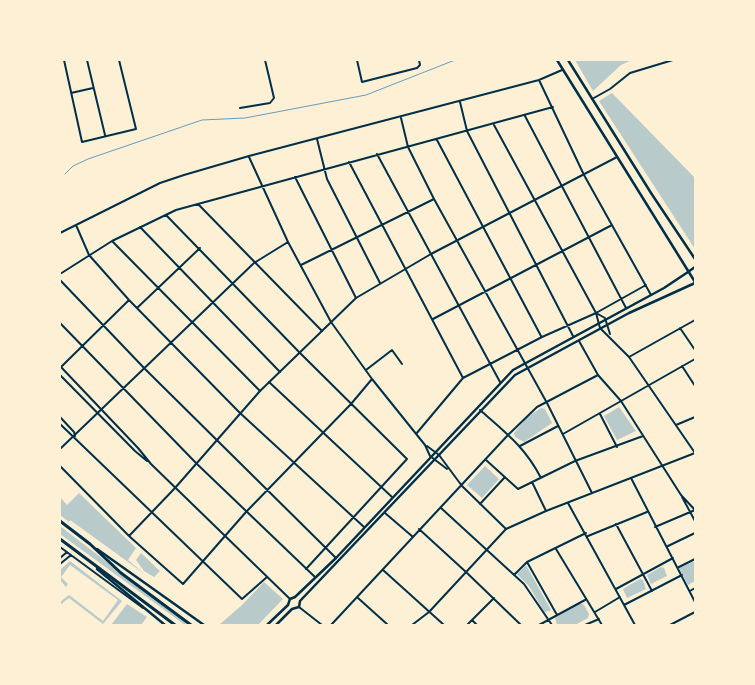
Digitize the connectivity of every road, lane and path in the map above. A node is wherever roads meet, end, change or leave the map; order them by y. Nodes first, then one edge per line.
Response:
1 (64, 60) edge
2 (87, 60) edge
3 (119, 60) edge
4 (265, 60) edge
5 (357, 60) edge
6 (419, 60) edge
7 (557, 60) edge
8 (568, 60) edge
9 (673, 60) edge
10 (563, 70) junction
11 (540, 80) junction
12 (94, 88) junction
13 (71, 93) junction
14 (592, 99) junction
15 (460, 102) junction
16 (240, 108) dead end
17 (553, 108) junction
18 (525, 116) junction
19 (401, 118) junction
20 (494, 125) junction
21 (467, 131) junction
22 (105, 136) junction
23 (317, 139) junction
24 (437, 140) junction
25 (408, 147) junction
26 (377, 154) junction
27 (249, 156) junction
28 (617, 157) junction
29 (349, 162) junction
30 (324, 168) junction
31 (584, 175) junction
32 (294, 178) junction
33 (263, 186) junction
34 (562, 186) junction
35 (434, 198) junction
36 (536, 200) junction
37 (198, 204) junction
38 (409, 212) junction
39 (166, 215) junction
40 (509, 215) junction
41 (76, 224) junction
42 (612, 224) junction
43 (383, 225) junction
44 (140, 227) junction
45 (483, 228) junction
46 (60, 233) edge
47 (589, 236) junction
48 (356, 237) junction
49 (112, 241) junction
50 (288, 242) junction
51 (457, 242) junction
52 (200, 248) junction
53 (330, 250) junction
54 (688, 250) junction
55 (562, 251) junction
56 (431, 254) junction
57 (695, 254) edge
58 (89, 255) junction
59 (695, 259) edge
60 (254, 263) junction
61 (301, 265) junction
62 (536, 265) junction
63 (695, 267) edge
64 (179, 268) junction
65 (406, 269) junction
66 (688, 272) junction
67 (60, 274) edge
68 (510, 279) junction
69 (60, 280) edge
70 (695, 282) edge
71 (234, 283) junction
72 (380, 284) junction
73 (646, 285) junction
74 (158, 288) junction
75 (484, 292) junction
76 (651, 295) junction
77 (356, 298) junction
78 (622, 299) junction
79 (129, 300) junction
80 (213, 303) junction
81 (458, 306) junction
82 (137, 308) junction
83 (626, 308) junction
84 (596, 313) junction
85 (605, 318) junction
86 (433, 319) junction
87 (695, 320) edge
88 (331, 322) junction
89 (597, 322) junction
90 (60, 323) edge
91 (192, 323) junction
92 (608, 324) junction
93 (103, 325) junction
94 (569, 326) junction
95 (600, 328) junction
96 (680, 328) junction
97 (322, 332) junction
98 (573, 336) junction
99 (610, 336) junction
100 (542, 337) junction
101 (578, 340) junction
102 (171, 343) junction
103 (82, 346) junction
104 (695, 350) edge
105 (517, 352) junction
106 (300, 353) junction
107 (629, 357) junction
108 (695, 359) edge
109 (523, 363) junction
110 (402, 364) dead end
111 (490, 366) junction
112 (682, 366) junction
113 (60, 367) edge
114 (526, 368) junction
115 (145, 369) junction
116 (366, 370) junction
117 (280, 372) junction
118 (60, 375) edge
119 (598, 375) junction
120 (464, 378) junction
121 (372, 379) junction
122 (269, 382) junction
123 (500, 382) junction
124 (649, 386) junction
125 (695, 386) edge
126 (124, 389) junction
127 (260, 391) junction
128 (621, 401) junction
129 (547, 403) junction
130 (351, 404) junction
131 (102, 410) junction
132 (480, 410) junction
133 (240, 413) junction
134 (98, 414) junction
135 (600, 414) junction
136 (60, 417) edge
137 (695, 417) edge
138 (60, 424) edge
139 (676, 425) junction
140 (558, 426) junction
141 (324, 433) junction
142 (416, 434) junction
143 (563, 434) junction
144 (508, 435) junction
145 (75, 436) junction
146 (643, 436) junction
147 (217, 441) junction
148 (425, 445) junction
149 (520, 446) junction
150 (617, 447) junction
151 (60, 449) edge
152 (435, 452) junction
153 (695, 453) edge
154 (439, 455) junction
155 (430, 456) junction
156 (434, 460) junction
157 (486, 460) junction
158 (576, 461) junction
159 (296, 462) junction
160 (151, 464) junction
161 (198, 464) junction
162 (60, 466) edge
163 (662, 466) junction
164 (447, 469) junction
165 (505, 477) junction
166 (541, 478) junction
167 (631, 478) junction
168 (532, 482) junction
169 (462, 486) junction
170 (175, 488) junction
171 (381, 488) junction
172 (266, 491) junction
173 (592, 494) junction
174 (681, 495) junction
175 (392, 497) junction
176 (568, 502) junction
177 (480, 504) junction
178 (441, 508) junction
179 (695, 510) edge
180 (546, 511) junction
181 (246, 512) junction
182 (648, 512) junction
183 (690, 512) junction
184 (151, 513) junction
185 (385, 513) junction
186 (354, 518) junction
187 (60, 521) edge
188 (695, 521) edge
189 (616, 524) junction
190 (655, 527) junction
191 (364, 528) junction
192 (419, 529) junction
193 (506, 529) junction
194 (586, 533) junction
195 (695, 533) edge
196 (129, 536) junction
197 (588, 536) junction
198 (224, 537) junction
199 (413, 537) junction
200 (60, 539) edge
201 (90, 544) junction
202 (60, 547) edge
203 (667, 547) junction
204 (326, 548) junction
205 (556, 549) junction
206 (75, 550) junction
207 (487, 551) junction
208 (67, 552) junction
209 (71, 555) junction
210 (60, 558) edge
211 (336, 558) junction
212 (673, 558) junction
213 (695, 560) edge
214 (203, 562) junction
215 (527, 562) junction
216 (60, 564) edge
217 (678, 567) junction
218 (306, 569) junction
219 (383, 570) junction
220 (466, 572) junction
221 (642, 573) junction
222 (514, 575) junction
223 (682, 575) junction
224 (266, 577) junction
225 (315, 577) junction
226 (695, 588) edge
227 (616, 589) junction
228 (652, 591) junction
229 (690, 591) junction
230 (295, 597) junction
231 (620, 597) junction
232 (358, 598) junction
233 (494, 598) junction
234 (290, 599) junction
235 (586, 600) junction
236 (300, 601) junction
237 (695, 602) edge
238 (288, 605) junction
239 (624, 605) junction
240 (299, 607) junction
241 (143, 608) junction
242 (292, 609) junction
243 (429, 612) junction
244 (595, 612) junction
245 (695, 612) edge
246 (557, 615) junction
247 (548, 619) junction
248 (599, 619) junction
249 (472, 620) junction
250 (165, 625) edge
251 (175, 625) edge
252 (191, 625) edge
253 (204, 625) edge
254 (268, 625) edge
255 (276, 625) edge
256 (322, 625) edge
257 (331, 625) edge
258 (388, 625) edge
259 (412, 625) edge
260 (444, 625) edge
261 (468, 625) edge
262 (477, 625) edge
263 (521, 625) edge
264 (539, 625) edge
265 (552, 625) edge
266 (585, 625) edge
267 (602, 625) edge
268 (635, 625) edge
269 (670, 625) edge

1 - 13 street
2 - 12 street
3 - 22 street
4 - 16 street
5 - 6 street
7 - 10 main road
8 - 14 main road
9 - 14 street
10 - 11 street
10 - 28 main road
11 - 15 street
11 - 17 street
12 - 13 street
12 - 22 street
13 - 22 street
14 - 54 main road
15 - 19 street
15 - 21 street
17 - 18 street
17 - 31 street
18 - 20 street
18 - 34 street
19 - 23 street
19 - 25 street
20 - 21 street
20 - 36 street
21 - 24 street
21 - 40 street
23 - 27 street
23 - 30 street
24 - 25 street
24 - 45 street
25 - 26 street
25 - 35 street
26 - 29 street
26 - 38 street
27 - 33 street
27 - 41 street
28 - 31 street
28 - 66 main road
29 - 30 street
29 - 43 street
30 - 32 street
30 - 48 street
31 - 34 street
31 - 42 street
32 - 33 street
32 - 53 street
33 - 37 street
33 - 50 street
34 - 36 street
34 - 47 street
35 - 38 street
35 - 51 street
36 - 40 street
36 - 55 street
37 - 39 street
37 - 60 street
38 - 43 street
38 - 56 street
39 - 44 street
39 - 52 street
40 - 45 street
40 - 62 street
41 - 46 street
41 - 58 street
42 - 47 street
42 - 73 street
43 - 48 street
43 - 65 street
44 - 49 street
44 - 64 street
45 - 51 street
45 - 68 street
47 - 55 street
47 - 78 street
48 - 53 street
48 - 72 street
49 - 58 street
49 - 74 street
50 - 60 street
50 - 61 street
51 - 56 street
51 - 75 street
52 - 64 street
52 - 71 street
53 - 61 street
53 - 77 street
54 - 57 main road
54 - 59 main road
55 - 62 street
55 - 84 street
56 - 65 street
56 - 81 street
58 - 67 street
58 - 79 street
60 - 71 street
60 - 97 street
61 - 88 street
62 - 68 street
62 - 94 street
63 - 66 main road
64 - 74 street
64 - 80 street
65 - 72 street
65 - 86 street
66 - 70 main road
66 - 76 main road
68 - 75 street
68 - 100 street
69 - 93 street
70 - 92 main road
71 - 80 street
71 - 106 street
72 - 77 street
73 - 76 street
73 - 78 street
74 - 82 street
74 - 91 street
75 - 81 street
75 - 105 street
76 - 83 main road
77 - 88 street
78 - 83 street
78 - 84 street
79 - 82 street
79 - 93 street
80 - 91 street
80 - 117 street
81 - 86 street
81 - 111 street
82 - 102 street
83 - 85 main road
84 - 85 street
84 - 89 street
84 - 94 street
85 - 89 main road
85 - 92 street
86 - 120 street
87 - 96 street
88 - 97 street
88 - 116 street
89 - 95 street
89 - 98 main road
90 - 103 street
91 - 102 street
91 - 127 street
92 - 95 main road
92 - 99 street
93 - 103 street
93 - 115 street
94 - 98 street
94 - 100 street
95 - 99 street
95 - 101 main road
96 - 104 street
96 - 107 street
97 - 106 street
98 - 109 main road
99 - 107 street
100 - 105 street
101 - 114 main road
101 - 119 street
102 - 115 street
102 - 133 street
103 - 113 street
103 - 126 street
105 - 109 street
105 - 111 street
106 - 117 street
106 - 130 street
107 - 124 street
108 - 112 street
109 - 114 street
109 - 123 main road
110 - 116 street
111 - 120 street
111 - 123 street
112 - 124 street
112 - 125 street
113 - 131 street
114 - 129 street
114 - 132 main road
115 - 126 street
115 - 147 street
116 - 121 street
117 - 122 street
118 - 134 street
119 - 128 street
119 - 129 street
120 - 142 street
121 - 130 street
121 - 142 street
122 - 127 street
122 - 141 street
123 - 152 main road
124 - 128 street
124 - 139 street
126 - 131 street
126 - 161 street
127 - 133 street
128 - 135 street
128 - 146 street
129 - 140 street
129 - 144 street
130 - 141 street
130 - 171 street
131 - 134 street
131 - 160 street
132 - 144 street
132 - 154 main road
133 - 147 street
133 - 159 street
134 - 145 street
134 - 160 street
135 - 143 street
135 - 150 street
136 - 145 street
137 - 139 street
138 - 145 street
139 - 153 street
140 - 143 street
140 - 149 street
141 - 159 street
141 - 171 street
142 - 148 street
143 - 158 street
144 - 149 street
144 - 157 street
145 - 151 street
145 - 184 street
146 - 150 street
146 - 163 street
147 - 161 street
147 - 172 street
148 - 152 street
148 - 155 street
149 - 166 street
150 - 158 street
152 - 154 street
152 - 155 main road
153 - 163 street
154 - 156 main road
154 - 164 street
155 - 156 street
155 - 175 main road
156 - 164 street
156 - 185 main road
157 - 165 street
157 - 169 street
158 - 166 street
158 - 173 street
159 - 172 street
159 - 186 street
160 - 170 street
161 - 170 street
161 - 181 street
162 - 196 street
163 - 167 street
163 - 174 street
164 - 169 street
165 - 168 street
165 - 177 street
166 - 168 street
167 - 173 street
167 - 182 street
168 - 180 street
169 - 177 street
169 - 178 street
170 - 184 street
170 - 198 street
171 - 175 street
171 - 186 street
172 - 181 street
172 - 204 street
173 - 176 street
174 - 179 street
174 - 183 street
175 - 191 main road
176 - 180 street
176 - 194 street
177 - 193 street
178 - 192 street
178 - 207 street
179 - 183 street
180 - 193 street
181 - 198 street
181 - 218 street
182 - 189 street
182 - 190 street
183 - 188 street
183 - 190 street
184 - 196 street
184 - 214 street
185 - 199 street
185 - 236 main road
186 - 191 street
186 - 204 street
187 - 201 highway
189 - 197 street
189 - 221 street
190 - 203 street
191 - 211 main road
192 - 199 street
192 - 220 street
193 - 207 street
194 - 197 street
194 - 205 street
195 - 203 street
196 - 214 street
197 - 227 street
198 - 214 street
198 - 224 street
199 - 219 street
200 - 206 highway
201 - 252 highway
201 - 253 main road
202 - 208 street
203 - 212 street
204 - 211 street
204 - 218 street
205 - 215 street
205 - 235 street
206 - 241 main road
206 - 251 highway
207 - 220 street
207 - 222 street
208 - 209 street
208 - 210 street
209 - 216 street
209 - 241 street
211 - 225 main road
212 - 217 street
212 - 221 street
213 - 217 street
214 - 224 street
215 - 222 street
215 - 246 street
217 - 223 street
218 - 225 street
219 - 232 street
219 - 243 street
220 - 233 street
220 - 243 street
221 - 227 street
221 - 228 street
222 - 247 street
223 - 228 street
223 - 229 street
224 - 234 street
225 - 230 main road
226 - 229 street
227 - 231 street
228 - 239 street
229 - 237 street
230 - 234 main road
230 - 236 main road
231 - 239 street
231 - 244 street
232 - 257 street
232 - 258 street
233 - 249 street
233 - 263 street
234 - 238 main road
235 - 244 street
235 - 246 street
236 - 240 main road
238 - 242 main road
238 - 254 main road
239 - 268 street
240 - 242 main road
240 - 256 street
241 - 250 main road
242 - 255 main road
243 - 259 street
243 - 260 street
244 - 248 street
245 - 269 street
246 - 247 street
247 - 264 street
247 - 265 street
248 - 266 street
248 - 267 street
249 - 261 street
249 - 262 street

